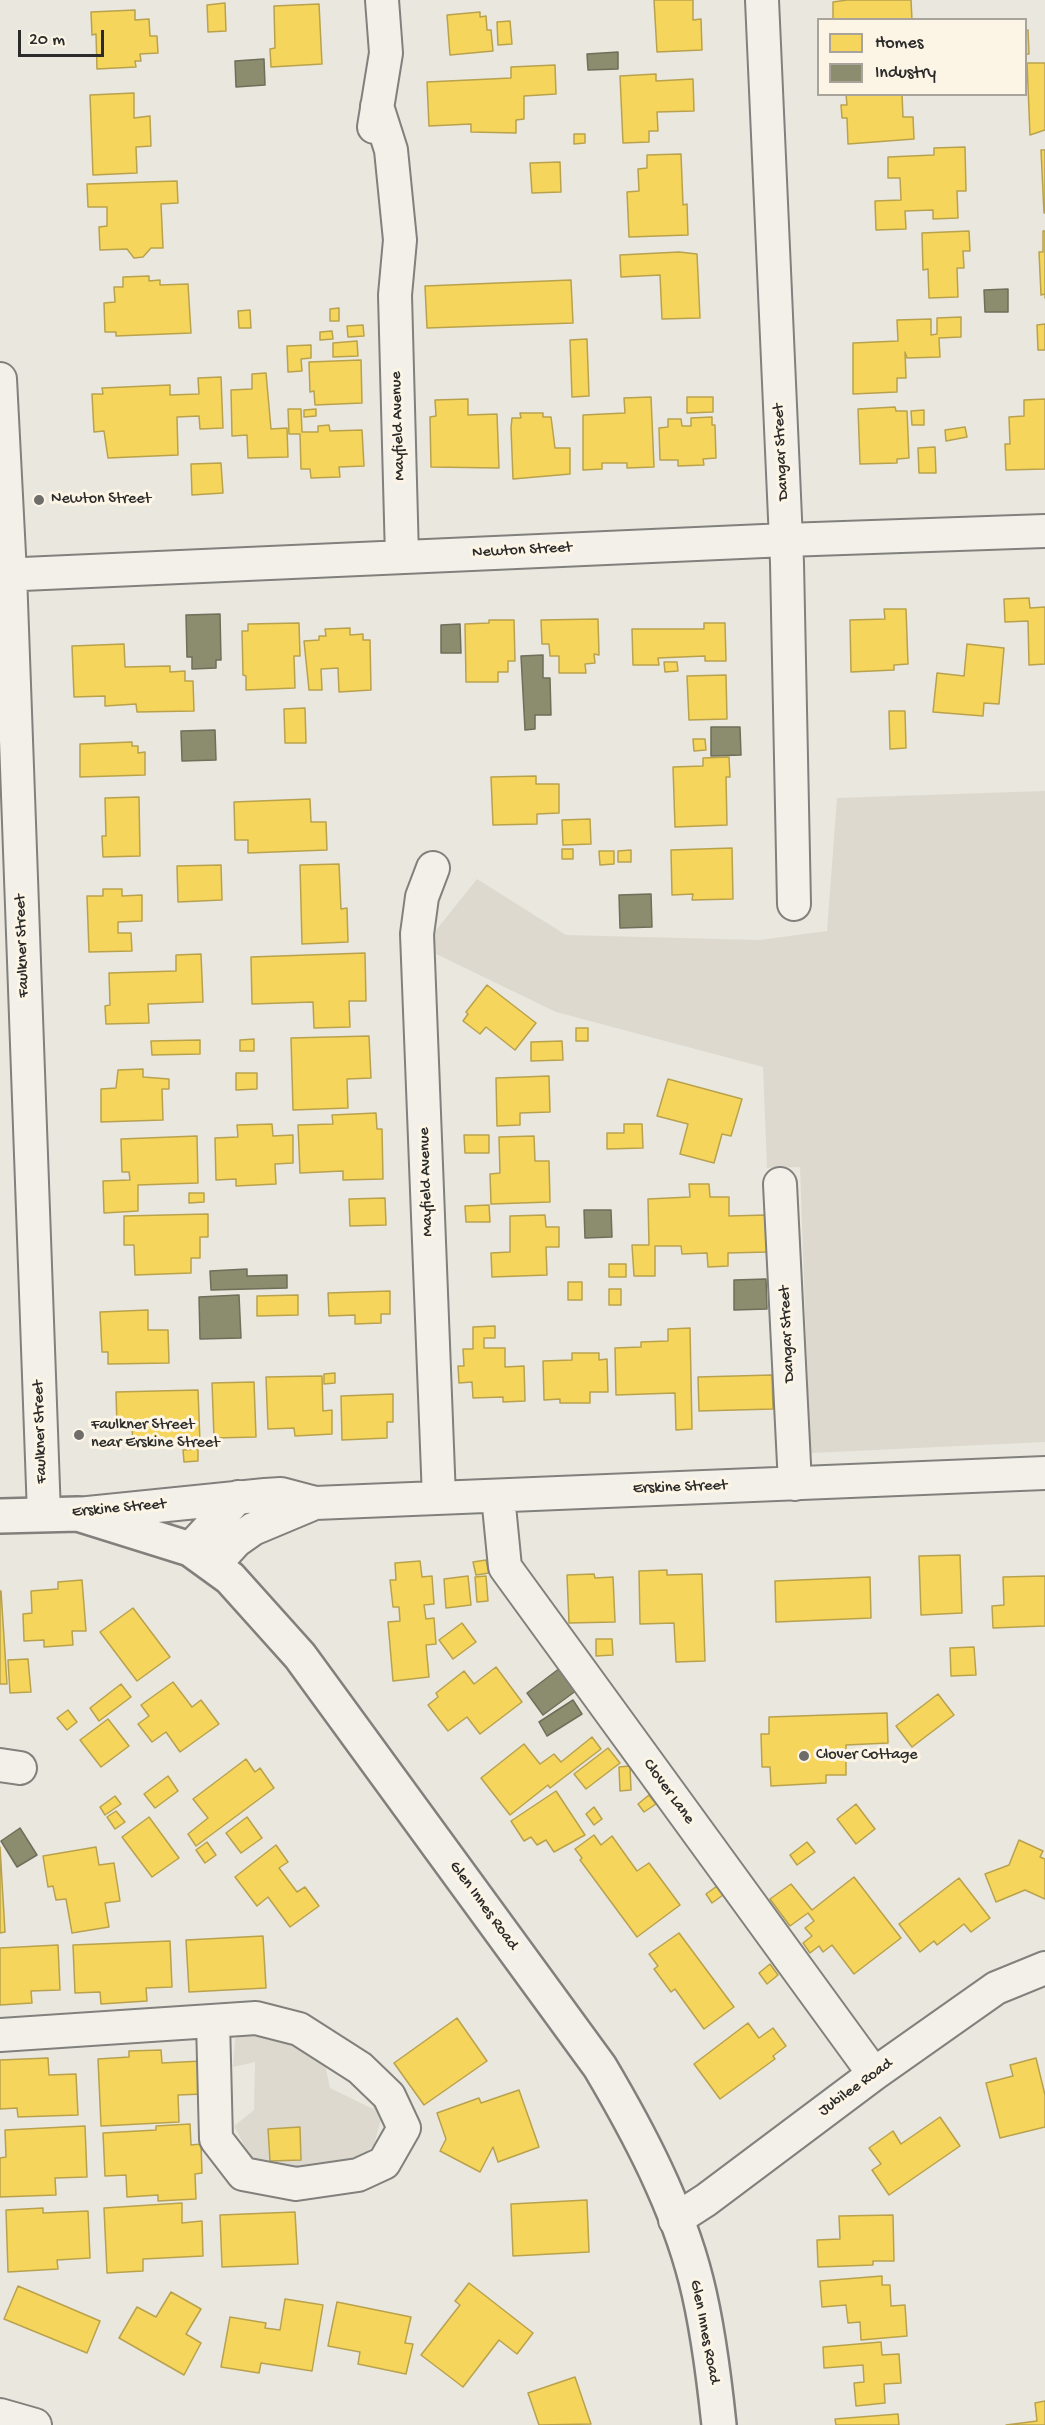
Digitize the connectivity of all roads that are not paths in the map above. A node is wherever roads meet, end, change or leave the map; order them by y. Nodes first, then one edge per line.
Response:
1 (382, 0) edge
2 (762, 0) edge
3 (0, 379) edge
4 (1045, 531) edge
5 (786, 540) junction
6 (402, 557) junction
7 (5, 575) edge
8 (433, 868) dead end
9 (794, 904) dead end
10 (780, 1184) dead end
11 (1045, 1473) edge
12 (795, 1484) junction
13 (498, 1496) junction
14 (238, 1497) junction
15 (439, 1498) junction
16 (315, 1503) junction
17 (44, 1514) junction
18 (78, 1514) junction
19 (0, 1516) edge
20 (202, 1557) junction
21 (1045, 1968) edge
22 (213, 2022) junction
23 (0, 2035) edge
24 (874, 2074) junction
25 (675, 2220) junction
26 (0, 2415) edge
27 (35, 2425) edge
28 (719, 2425) edge

1 - 6 street, Mayfield Avenue
2 - 5 street, Dangar Street
3 - 7 street, Faulkner Street
4 - 5 street, Newton Street
5 - 6 street, Newton Street
5 - 9 street, Dangar Street
6 - 7 street, Newton Street
7 - 17 street, Faulkner Street
8 - 15 street, Mayfield Avenue
10 - 12 street, Dangar Street
11 - 12 street, Erskine Street
12 - 13 street, Erskine Street
13 - 15 street, Erskine Street
13 - 24 street, Clover Lane
14 - 16 street, Erskine Street
14 - 18 street, Erskine Street
14 - 20 street
15 - 16 street, Erskine Street
16 - 20 street, Erskine Street
17 - 18 main road, Erskine Street
17 - 19 main road, Erskine Street
18 - 20 main road, Glen Innes Road
20 - 25 main road, Glen Innes Road
21 - 24 street, Jubilee Road
22 - 22 street
22 - 23 street
24 - 25 street, Jubilee Road
25 - 28 main road, Glen Innes Road
26 - 27 street

